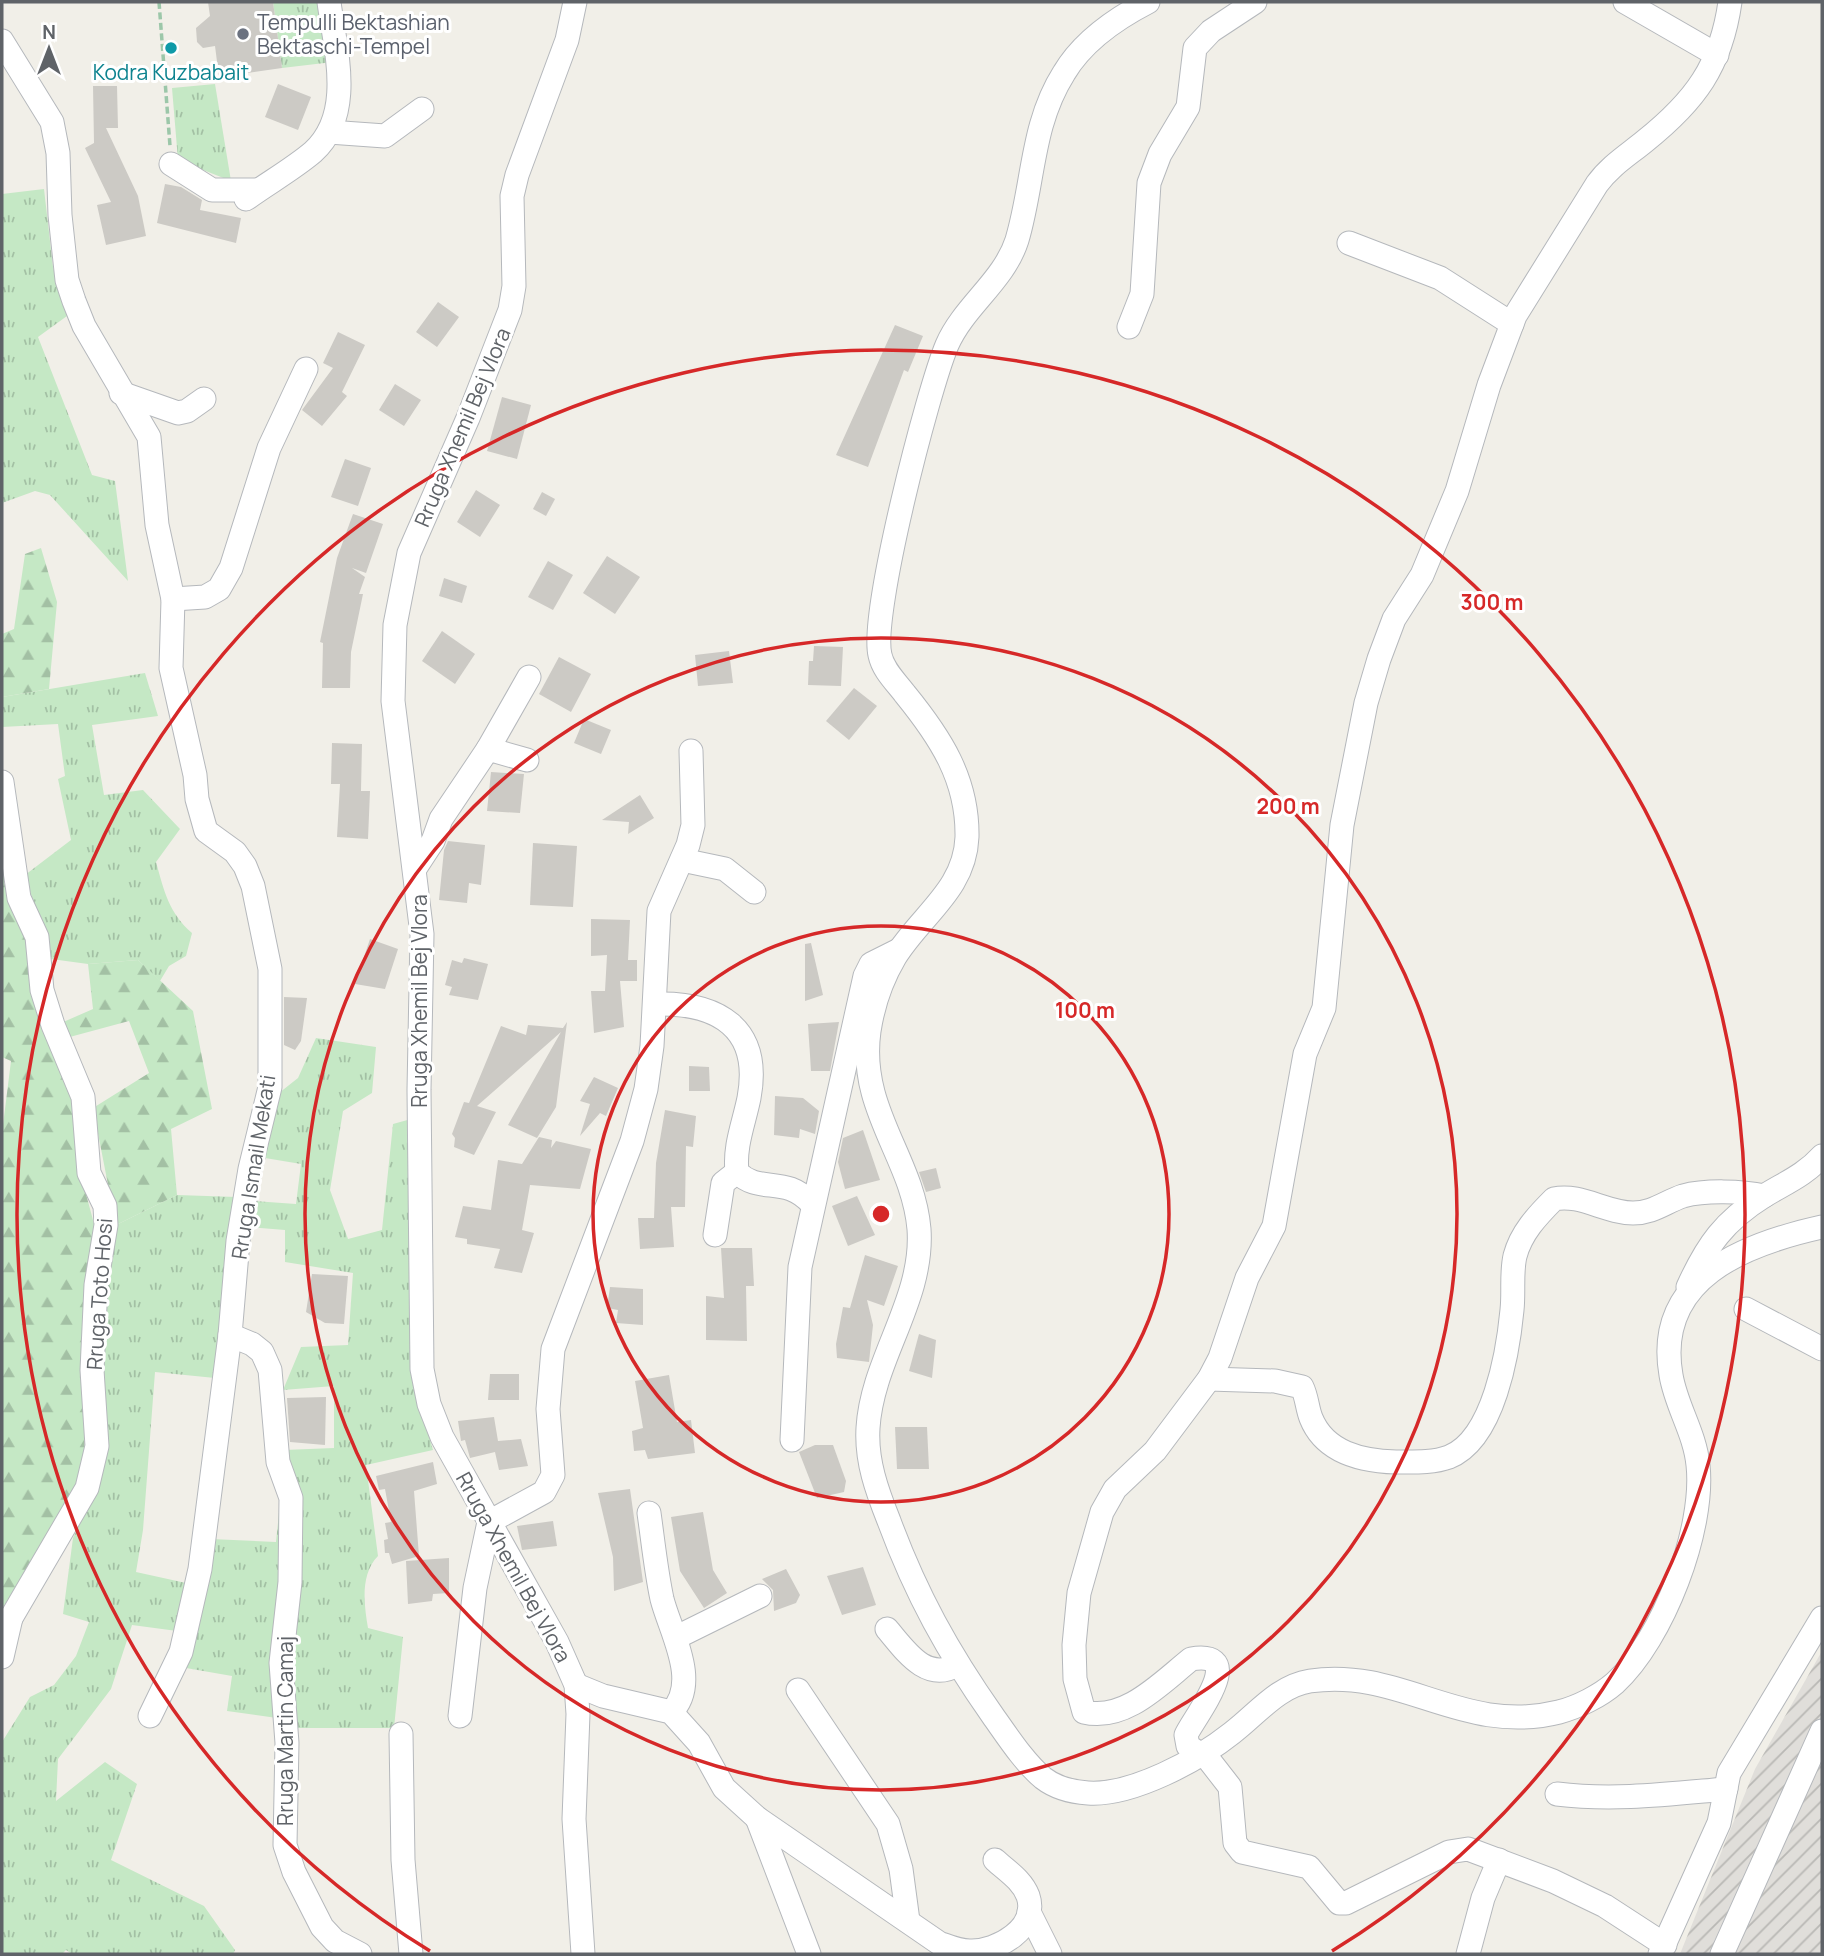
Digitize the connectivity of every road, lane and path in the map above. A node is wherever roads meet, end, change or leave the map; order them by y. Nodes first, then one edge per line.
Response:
1 (159, 2) edge
2 (329, 2) edge
3 (575, 2) edge
4 (1148, 2) edge
5 (1255, 2) edge
6 (1625, 2) edge
7 (1730, 2) edge
8 (2, 41) edge
9 (1717, 55) junction
10 (422, 109) dead end
11 (329, 132) junction
12 (171, 164) joint
13 (1349, 243) dead end
14 (1512, 324) junction
15 (1129, 327) dead end
16 (306, 369) dead end
17 (121, 393) junction
18 (204, 399) dead end
19 (173, 598) junction
20 (529, 677) dead end
21 (488, 750) junction
22 (691, 751) dead end
23 (527, 760) dead end
24 (2, 782) edge
25 (682, 860) junction
26 (416, 867) junction
27 (754, 892) dead end
28 (899, 950) junction
29 (655, 1004) junction
30 (1822, 1156) edge
31 (737, 1172) junction
32 (1764, 1196) junction
33 (812, 1204) junction
34 (1822, 1227) edge
35 (715, 1236) dead end
36 (1683, 1296) junction
37 (1746, 1309) dead end
38 (230, 1335) junction
39 (1822, 1349) edge
40 (1209, 1379) junction
41 (792, 1440) dead end
42 (649, 1513) dead end
43 (489, 1522) junction
44 (760, 1596) dead end
45 (1822, 1618) edge
46 (6, 1623) edge
47 (887, 1629) dead end
48 (677, 1637) junction
49 (2, 1657) edge
50 (957, 1665) junction
51 (576, 1685) junction
52 (798, 1690) dead end
53 (671, 1712) junction
54 (150, 1716) dead end
55 (460, 1716) dead end
56 (1822, 1731) edge
57 (401, 1734) dead end
58 (1199, 1755) junction
59 (1726, 1789) junction
60 (1557, 1794) dead end
61 (757, 1818) junction
62 (995, 1860) dead end
63 (1499, 1860) junction
64 (1029, 1912) junction
65 (908, 1921) junction
66 (1663, 1950) edge
67 (360, 1954) edge
68 (411, 1954) edge
69 (583, 1954) edge
70 (809, 1954) edge
71 (1050, 1954) edge
72 (1468, 1954) edge
73 (1723, 1954) edge

1 - 12 path
2 - 11 street
3 - 26 street, Rruga Xhemil Bej Vlora
4 - 28 street
5 - 15 street
6 - 9 street
7 - 9 street
8 - 17 street, Rruga Ismail Mekati
9 - 14 street
10 - 11 street
11 - 12 street
13 - 14 street
14 - 40 street
16 - 19 street
17 - 18 street
17 - 19 street, Rruga Ismail Mekati
19 - 38 street, Rruga Ismail Mekati
20 - 21 street
21 - 23 street
21 - 26 street
22 - 25 street
24 - 46 street, Rruga Toto Hosi
25 - 27 street
25 - 29 street
26 - 43 street, Rruga Xhemil Bej Vlora
28 - 33 street
28 - 50 street
29 - 31 street
29 - 43 street
30 - 32 street
31 - 33 street
31 - 35 street
32 - 36 street
32 - 40 street
33 - 41 street
34 - 36 street
36 - 58 street
37 - 39 street
38 - 54 street, Rruga Ismail Mekati
38 - 67 street, Rruga Martin Camaj
40 - 58 street
42 - 48 street
43 - 51 street, Rruga Xhemil Bej Vlora
43 - 55 street
44 - 48 street
45 - 59 street
46 - 49 street, Rruga Toto Hosi
47 - 50 street
48 - 53 street
50 - 58 street
51 - 53 street
51 - 69 street, Rruga Xhemil Bej Vlora
52 - 65 street
53 - 61 street
56 - 73 street
57 - 68 street
58 - 63 street
59 - 60 street
59 - 66 street
61 - 65 street
61 - 70 street
62 - 64 street
63 - 66 street
63 - 72 street
64 - 65 street
64 - 71 street

